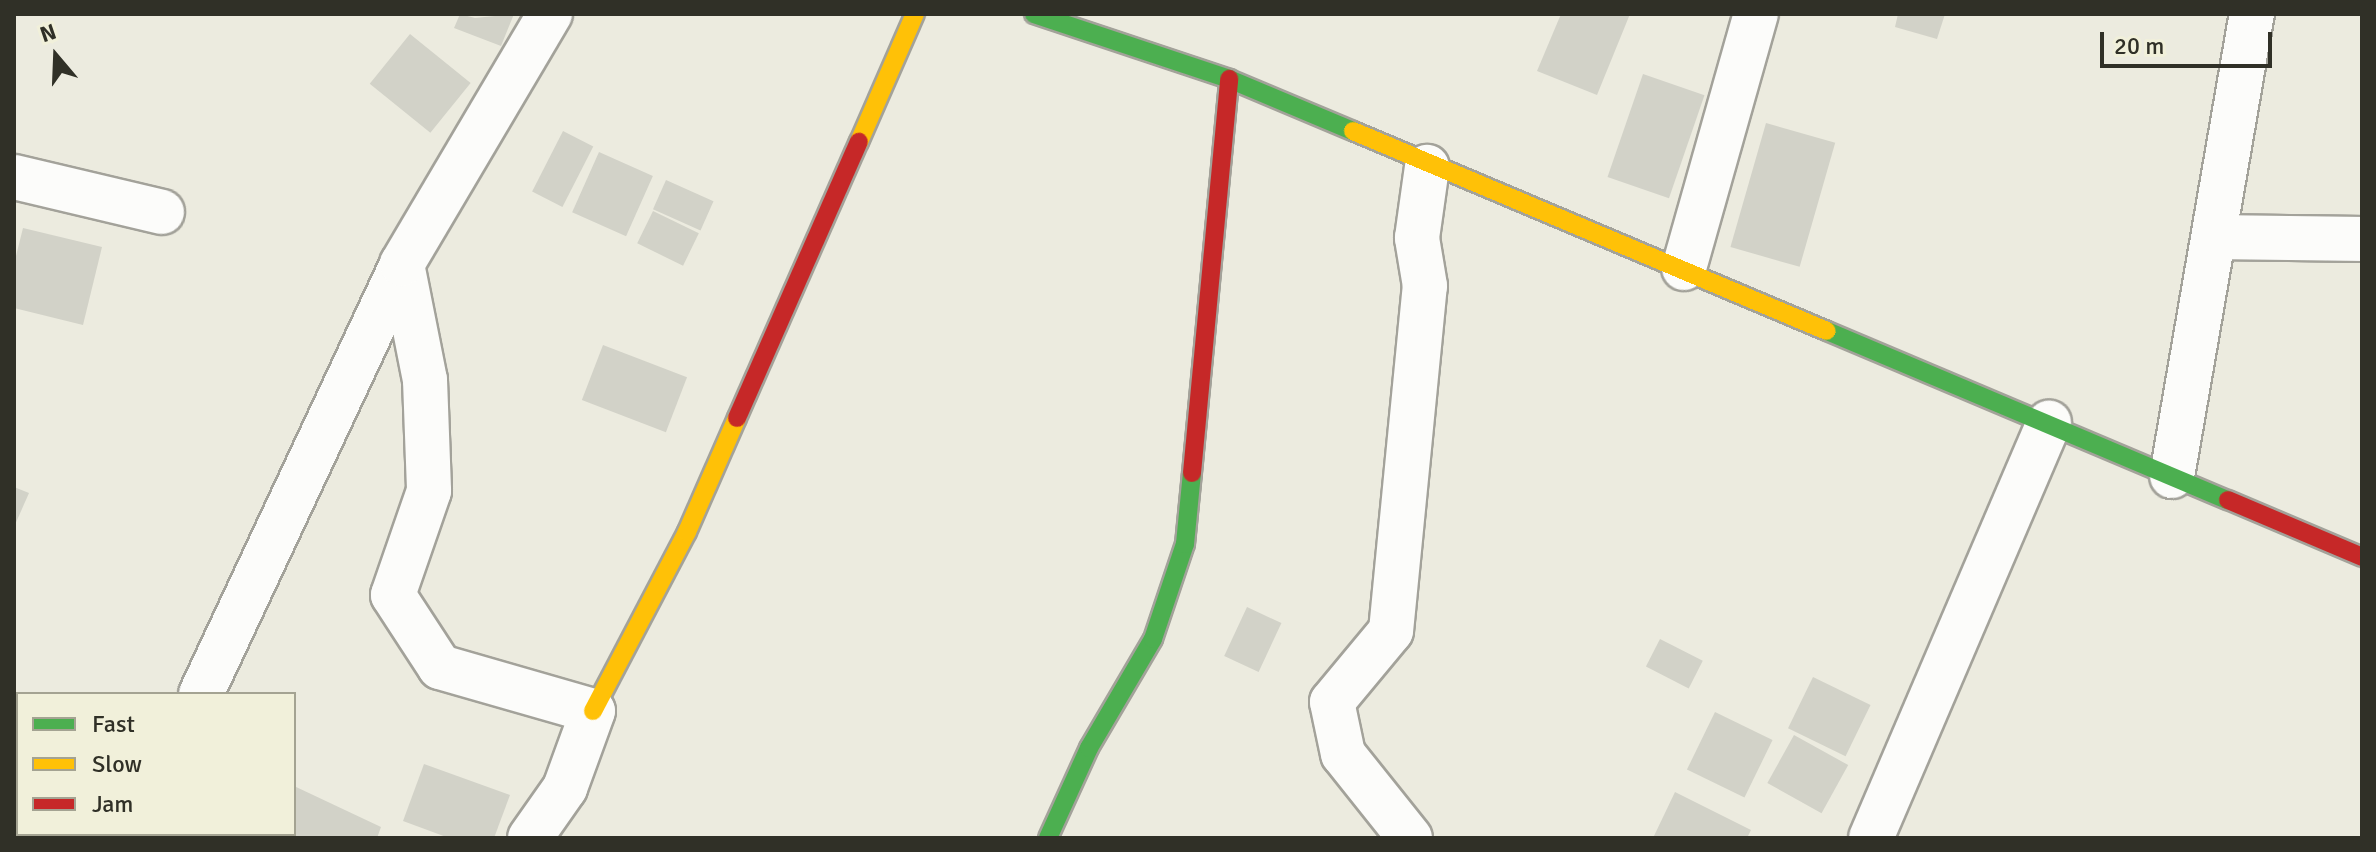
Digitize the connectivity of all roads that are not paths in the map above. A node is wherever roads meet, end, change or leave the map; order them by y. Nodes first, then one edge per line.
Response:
1 (550, 14) edge
2 (915, 14) edge
3 (1034, 14) edge
4 (1756, 14) edge
5 (2252, 14) edge
6 (1229, 79) junction
7 (1427, 167) junction
8 (14, 177) edge
9 (162, 212) dead end
10 (2216, 237) junction
11 (2362, 239) edge
12 (402, 264) junction
13 (1684, 268) junction
14 (2049, 422) junction
15 (2172, 476) junction
16 (2362, 557) edge
17 (202, 692) edge
18 (593, 711) junction
19 (530, 838) edge
20 (1048, 838) edge
21 (1410, 838) edge
22 (1871, 838) edge

1 - 12 street
2 - 18 main road
3 - 6 main road
4 - 13 street
5 - 10 street
6 - 7 main road
6 - 20 main road
7 - 13 main road
7 - 21 street
8 - 9 street
10 - 11 street
10 - 15 street
12 - 17 street
12 - 18 street
13 - 14 main road
14 - 15 main road
14 - 22 street
15 - 16 main road
18 - 19 street

